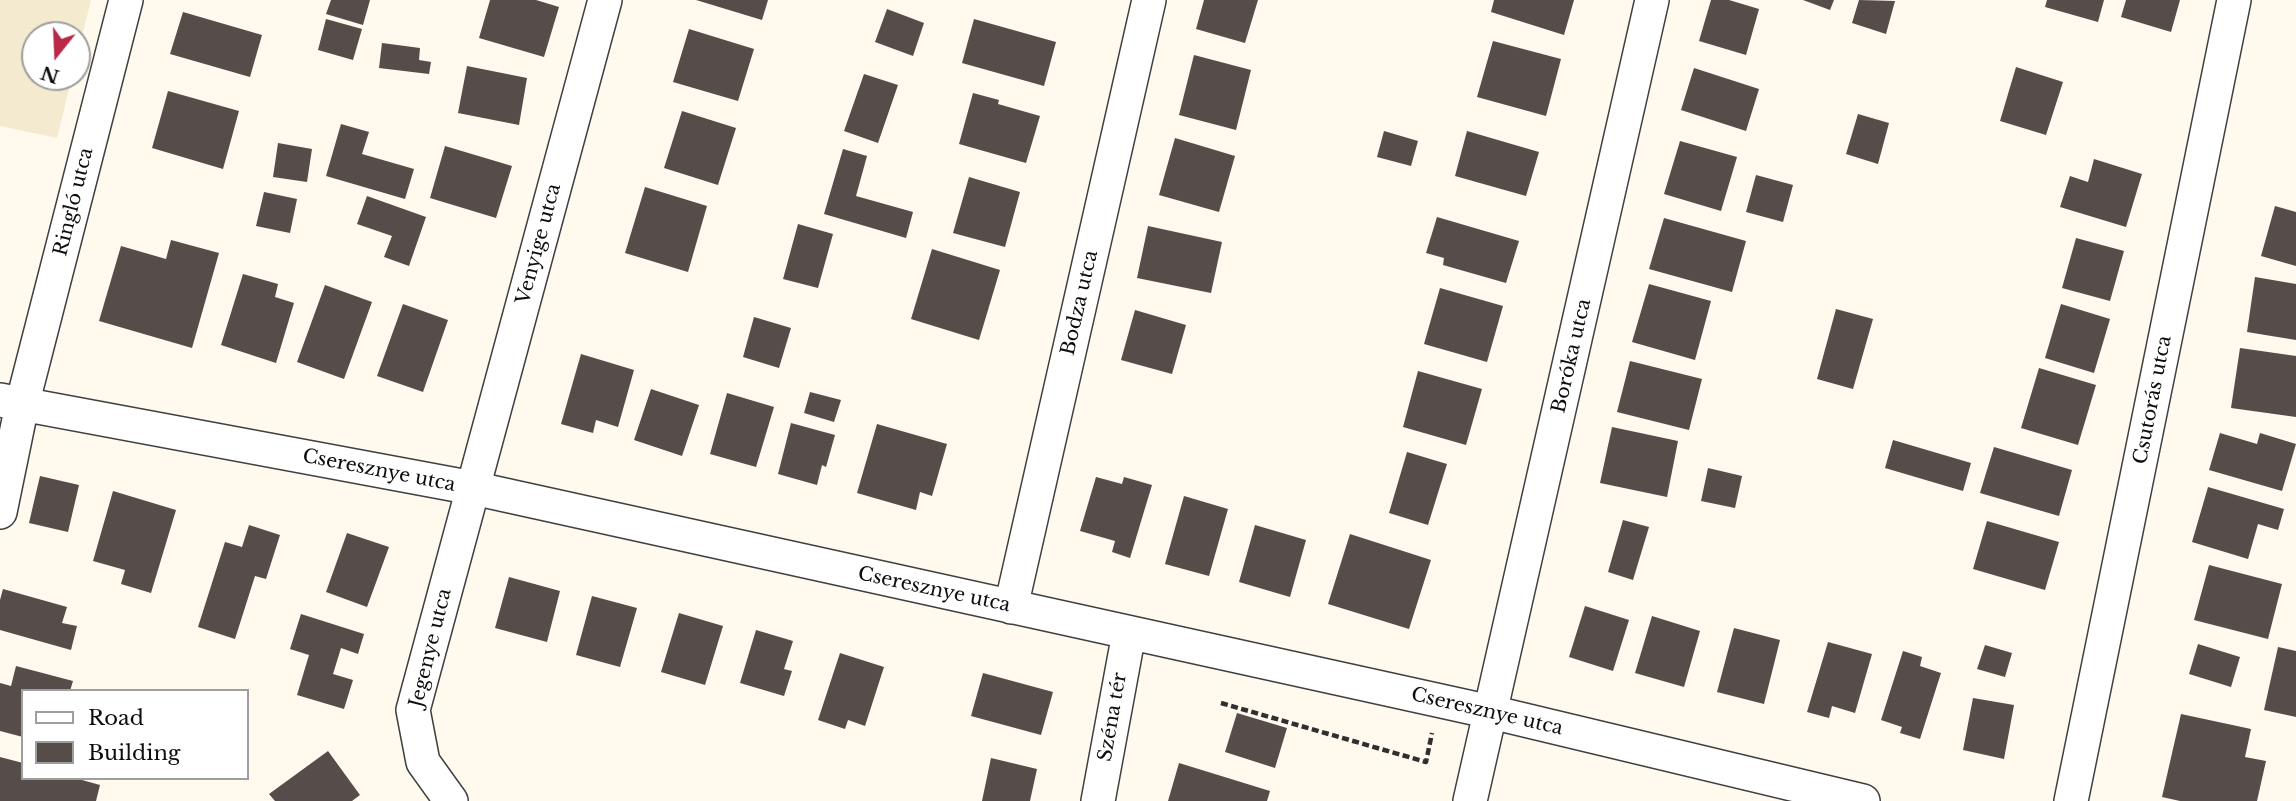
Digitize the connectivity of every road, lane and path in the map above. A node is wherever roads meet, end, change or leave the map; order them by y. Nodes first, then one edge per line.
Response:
1 (126, 0) edge
2 (604, 0) edge
3 (1149, 0) edge
4 (1652, 0) edge
5 (2234, 0) edge
6 (11, 402) edge
7 (473, 488) junction
8 (0, 512) edge
9 (1011, 607) junction
10 (1129, 633) junction
11 (1439, 701) junction
12 (1221, 703) dead end
13 (1491, 712) junction
14 (451, 801) edge
15 (1098, 801) edge
16 (1470, 801) edge
17 (1863, 801) edge
18 (2071, 801) edge

1 - 6 street, Ringló utca
2 - 7 street, Venyige utca
3 - 9 street, Bodza utca
4 - 13 street, Boróka utca
5 - 18 street, Csutorás utca
6 - 7 street, Cseresznye utca
6 - 8 street, Ringló utca
7 - 9 street, Cseresznye utca
7 - 14 street, Jegenye utca
9 - 10 street, Cseresznye utca
10 - 11 street, Cseresznye utca
10 - 15 street, Széna tér
11 - 12 path
11 - 13 street, Cseresznye utca
13 - 16 street, Boróka utca
13 - 17 street, Cseresznye utca

